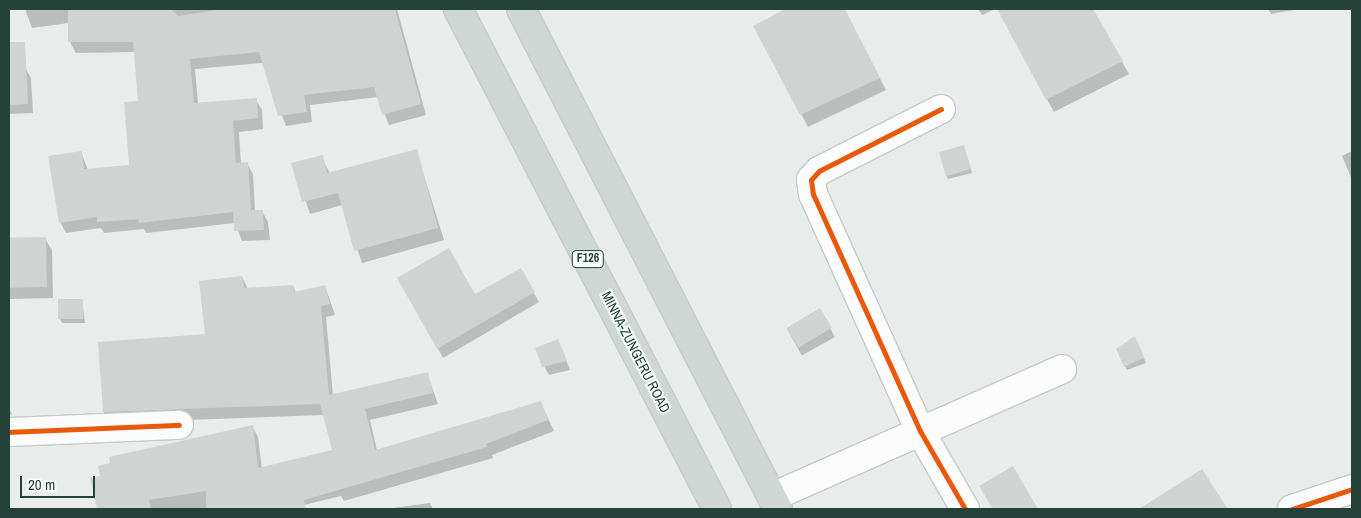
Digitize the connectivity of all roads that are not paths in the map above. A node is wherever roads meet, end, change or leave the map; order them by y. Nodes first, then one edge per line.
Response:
1 (458, 9) edge
2 (521, 9) edge
3 (941, 109) dead end
4 (1062, 369) dead end
5 (179, 425) dead end
6 (920, 431) junction
7 (9, 432) edge
8 (1352, 489) edge
9 (775, 503) edge
10 (717, 509) edge
11 (965, 509) edge
12 (1292, 509) edge

1 - 10 main road, MINNA-ZUNGERU ROAD / F126
2 - 9 main road
3 - 6 street
4 - 6 street
5 - 7 street
6 - 9 street
6 - 11 street
8 - 12 street

